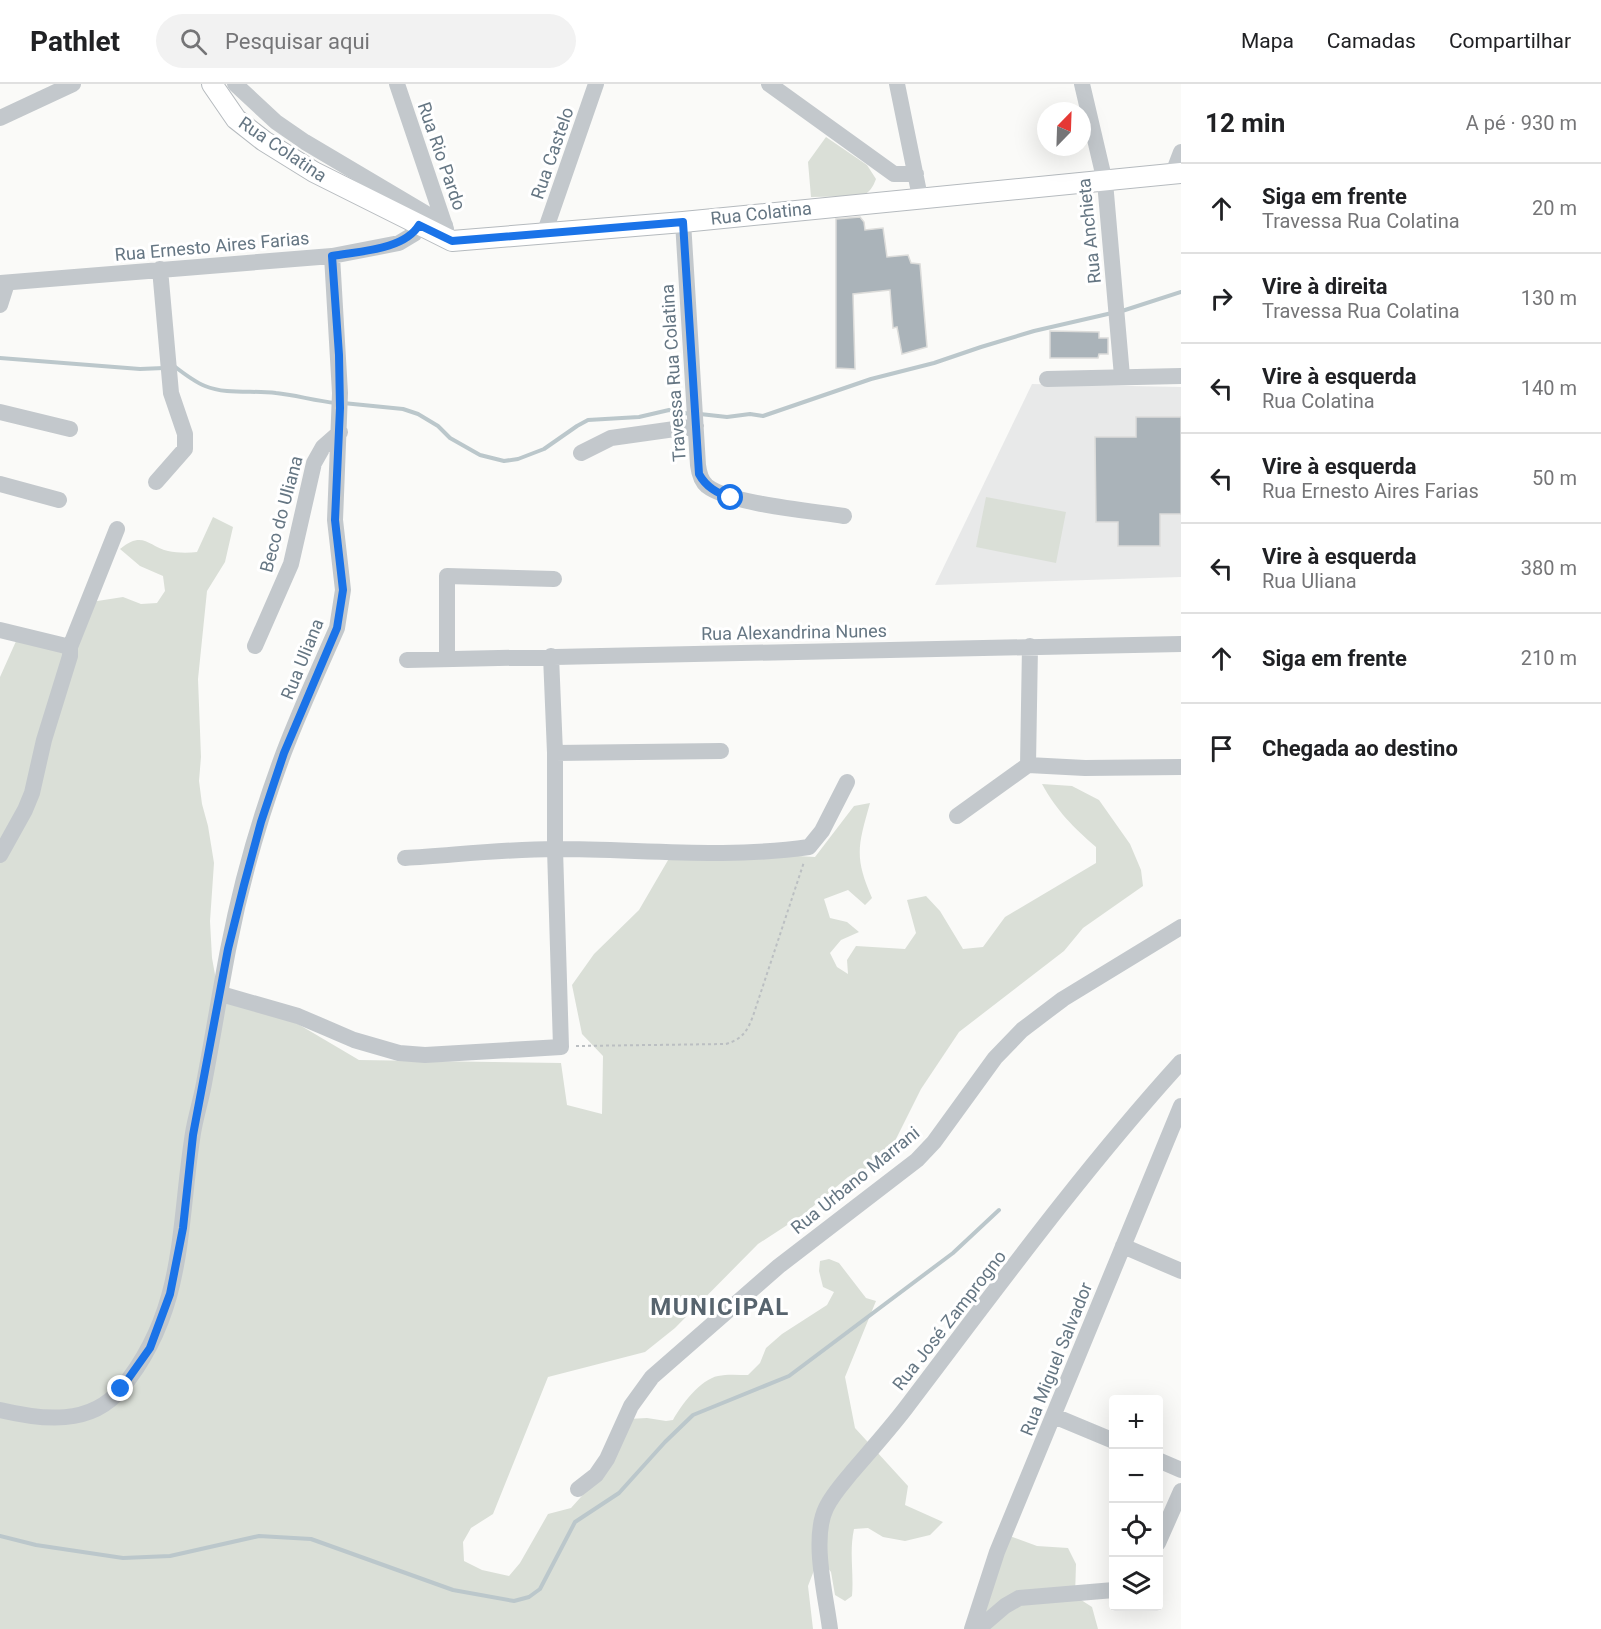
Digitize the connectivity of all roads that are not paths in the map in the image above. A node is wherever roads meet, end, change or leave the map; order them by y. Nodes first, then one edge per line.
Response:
1 (73, 84) edge
2 (212, 84) edge
3 (234, 84) edge
4 (397, 84) edge
5 (596, 84) edge
6 (769, 84) edge
7 (897, 84) edge
8 (1082, 84) edge
9 (0, 118) edge
10 (1181, 152) edge
11 (1177, 173) edge
12 (894, 174) junction
13 (916, 174) junction
14 (1105, 182) junction
15 (920, 197) junction
16 (897, 199) junction
17 (683, 222) junction
18 (419, 225) junction
19 (448, 233) junction
20 (544, 234) junction
21 (332, 256) junction
22 (160, 269) junction
23 (4, 283) edge
24 (0, 305) edge
25 (1122, 376) junction
26 (1181, 376) edge
27 (1047, 378) dead end
28 (0, 412) edge
29 (695, 417) junction
30 (70, 429) dead end
31 (340, 432) junction
32 (581, 453) dead end
33 (156, 482) dead end
34 (0, 484) edge
35 (59, 500) dead end
36 (844, 516) dead end
37 (117, 529) dead end
38 (554, 579) dead end
39 (0, 630) edge
40 (1181, 644) edge
41 (255, 646) dead end
42 (1030, 646) junction
43 (70, 647) junction
44 (551, 656) junction
45 (447, 659) junction
46 (407, 660) dead end
47 (721, 751) dead end
48 (555, 753) junction
49 (1028, 765) junction
50 (1181, 767) edge
51 (847, 782) dead end
52 (957, 816) dead end
53 (555, 849) junction
54 (0, 855) edge
55 (405, 858) dead end
56 (1181, 927) edge
57 (220, 994) junction
58 (1181, 1062) edge
59 (1181, 1106) edge
60 (1123, 1246) junction
61 (1181, 1271) edge
62 (0, 1410) edge
63 (1054, 1416) junction
64 (1109, 1439) edge
65 (1163, 1462) edge
66 (1181, 1470) edge
67 (578, 1489) dead end
68 (1181, 1491) edge
69 (1163, 1532) edge
70 (1109, 1590) edge
71 (830, 1629) edge
72 (972, 1629) edge
73 (978, 1629) edge

1 - 9 street
2 - 18 main road, Rua Colatina
3 - 19 street, Rua Colatina
4 - 19 street, Rua Rio Pardo
5 - 20 street, Rua Castelo
6 - 12 street
7 - 13 street
8 - 14 street, Rua Anchieta
10 - 11 street
11 - 14 main road, Rua Colatina
12 - 13 street
12 - 16 street
13 - 15 street
14 - 15 main road, Rua Colatina
14 - 25 street, Rua Anchieta
15 - 16 main road, Rua Colatina
16 - 17 main road, Rua Colatina
17 - 20 main road, Rua Colatina
17 - 29 street, Travessa Rua Colatina
18 - 19 main road, Rua Colatina
18 - 21 street, Rua Ernesto Aires Farias
19 - 20 main road, Rua Colatina
21 - 22 street, Rua Ernesto Aires Farias
21 - 31 street, Rua Uliana
22 - 23 street, Rua Ernesto Aires Farias
22 - 33 street
23 - 24 street
25 - 26 street
25 - 27 street
28 - 30 street
29 - 32 street
29 - 36 street, Travessa Rua Colatina
31 - 41 street, Beco do Uliana
31 - 57 street, Rua Uliana
34 - 35 street
37 - 43 street
38 - 45 street
39 - 43 street
40 - 42 street, Rua Alexandrina Nunes
42 - 44 street, Rua Alexandrina Nunes
42 - 49 street
43 - 54 street
44 - 45 street, Rua Alexandrina Nunes
44 - 48 street
45 - 46 street, Rua Alexandrina Nunes
47 - 48 street
48 - 53 street
49 - 50 street
49 - 52 street
51 - 53 street
53 - 55 street
53 - 57 street
56 - 67 street, Rua Urbano Marrani
57 - 62 street, Rua Uliana
58 - 71 street, Rua José Zamprogno
59 - 60 street, Rua Miguel Salvador
60 - 61 street
60 - 63 street, Rua Miguel Salvador
63 - 64 street
63 - 72 street, Rua Miguel Salvador
65 - 66 street
68 - 69 street
70 - 73 street

